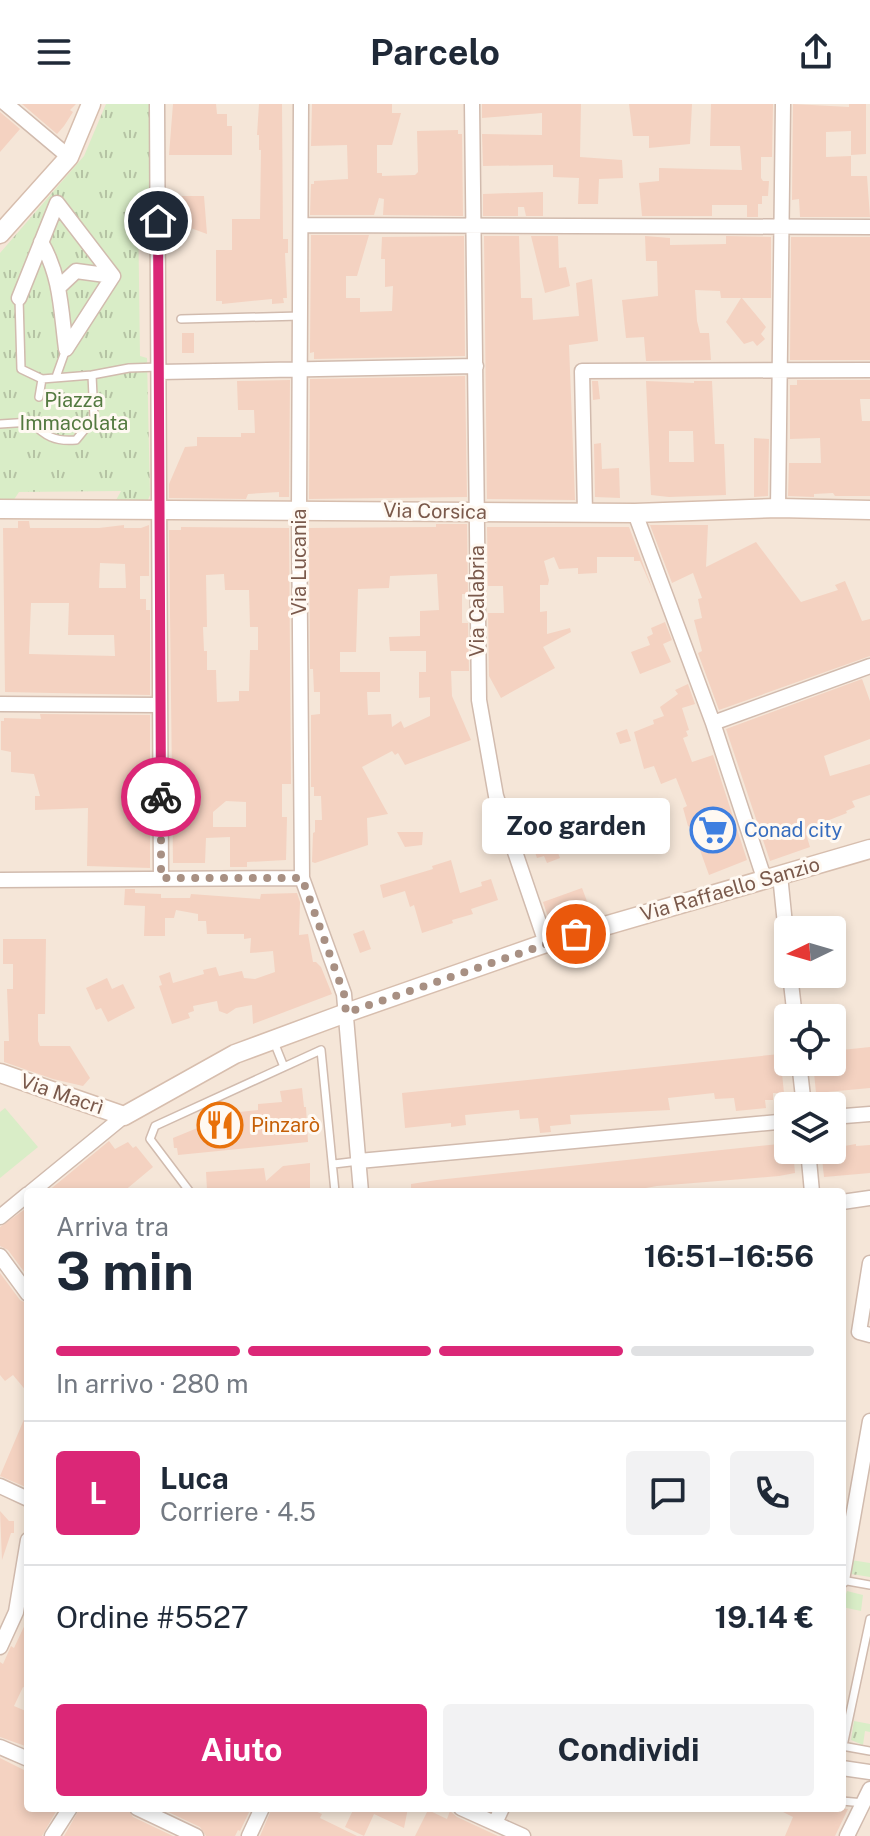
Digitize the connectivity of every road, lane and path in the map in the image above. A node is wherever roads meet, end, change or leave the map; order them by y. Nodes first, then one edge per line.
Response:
1 (6, 104) edge
2 (91, 104) edge
3 (157, 104) edge
4 (301, 104) edge
5 (472, 104) edge
6 (783, 104) edge
7 (69, 157) junction
8 (302, 225) junction
9 (782, 226) junction
10 (475, 227) junction
11 (870, 227) edge
12 (0, 234) edge
13 (41, 242) junction
14 (113, 276) junction
15 (59, 287) junction
16 (19, 298) joint
17 (300, 316) junction
18 (181, 319) dead end
19 (66, 349) junction
20 (476, 366) junction
21 (159, 370) junction
22 (299, 370) junction
23 (870, 370) edge
24 (782, 371) junction
25 (92, 375) junction
26 (56, 377) junction
27 (42, 379) junction
28 (39, 397) dead end
29 (0, 424) edge
30 (160, 508) junction
31 (778, 508) junction
32 (0, 509) edge
33 (299, 510) junction
34 (870, 510) edge
35 (477, 511) junction
36 (585, 513) junction
37 (635, 513) junction
38 (870, 666) edge
39 (0, 704) edge
40 (160, 705) junction
41 (713, 723) junction
42 (870, 849) edge
43 (772, 877) junction
44 (161, 878) junction
45 (302, 878) junction
46 (0, 880) edge
47 (780, 916) edge
48 (546, 943) junction
49 (346, 1013) junction
50 (274, 1040) junction
51 (284, 1067) junction
52 (0, 1073) edge
53 (870, 1114) edge
54 (124, 1116) junction
55 (846, 1116) edge
56 (774, 1122) edge
57 (359, 1161) junction
58 (334, 1164) junction
59 (809, 1164) edge
60 (36, 1188) edge
61 (187, 1188) edge
62 (335, 1188) edge
63 (361, 1188) edge
64 (812, 1188) edge
65 (24, 1198) edge
66 (870, 1198) edge
67 (846, 1201) edge
68 (0, 1217) edge
69 (0, 1256) edge
70 (870, 1263) edge
71 (24, 1289) edge
72 (870, 1335) edge
73 (870, 1421) edge
74 (0, 1486) edge
75 (24, 1497) edge
76 (846, 1557) edge
77 (24, 1564) edge
78 (846, 1581) edge
79 (870, 1585) edge
80 (870, 1621) edge
81 (0, 1647) edge
82 (846, 1728) edge
83 (0, 1747) edge
84 (846, 1747) edge
85 (870, 1751) edge
86 (24, 1757) edge
87 (846, 1769) edge
88 (870, 1772) edge
89 (867, 1798) edge
90 (846, 1801) edge
91 (67, 1812) edge
92 (145, 1812) edge
93 (260, 1812) edge
94 (470, 1812) edge
95 (500, 1812) edge
96 (495, 1823) junction
97 (52, 1836) edge
98 (196, 1836) edge
99 (249, 1836) edge
100 (523, 1836) edge
101 (847, 1836) edge

1 - 7 street
2 - 7 street
3 - 21 street
4 - 8 street, Via Lucania
5 - 10 street, Via Calabria
6 - 9 street
7 - 12 street
8 - 10 street
8 - 17 street, Via Lucania
9 - 10 street
9 - 11 street
9 - 24 street
10 - 20 street, Via Calabria
13 - 14 street
13 - 15 street
13 - 16 street
14 - 15 street
14 - 19 street
15 - 19 street
16 - 27 lane
17 - 18 lane
17 - 22 street, Via Lucania
19 - 26 lane
20 - 22 street
20 - 35 street, Via Calabria
21 - 22 street
21 - 25 lane
21 - 30 street
22 - 33 street, Via Lucania
23 - 24 street
24 - 31 street
24 - 36 street
25 - 26 lane
25 - 29 lane
26 - 27 lane
27 - 28 lane
30 - 32 street, Via Corsica
30 - 33 street, Via Corsica
30 - 40 street
31 - 34 street, Via Corsica
31 - 37 street, Via Corsica
33 - 35 street, Via Corsica
33 - 45 street, Via Lucania
35 - 36 street, Via Corsica
35 - 48 street, Via Calabria
36 - 37 street, Via Corsica
37 - 41 street
38 - 41 street
39 - 40 street
40 - 44 street
41 - 43 street
42 - 43 street, Via Raffaello Sanzio
43 - 47 street
43 - 48 street, Via Raffaello Sanzio
44 - 45 street
44 - 46 street
45 - 49 street, Via Lucania
48 - 49 street, Via Raffaello Sanzio
49 - 50 street, Via Raffaello Sanzio
49 - 57 street, Via Lucania
50 - 51 lane
50 - 54 street, Via Raffaello Sanzio
51 - 58 lane
51 - 61 lane
52 - 54 street, Via Macrì
53 - 55 street
54 - 60 street, Via Raffaello Sanzio
56 - 57 street
57 - 58 lane
57 - 63 street, Via Lucania
58 - 62 lane
59 - 64 street
65 - 68 street, Via Raffaello Sanzio
66 - 67 street
69 - 71 street
70 - 72 street
73 - 76 street
74 - 75 street
77 - 81 street
78 - 79 lane
80 - 82 lane
83 - 86 street
84 - 85 lane
87 - 88 street
89 - 90 lane
89 - 101 street
91 - 97 street
92 - 98 street
93 - 99 street
94 - 96 street
95 - 96 street
96 - 100 street

